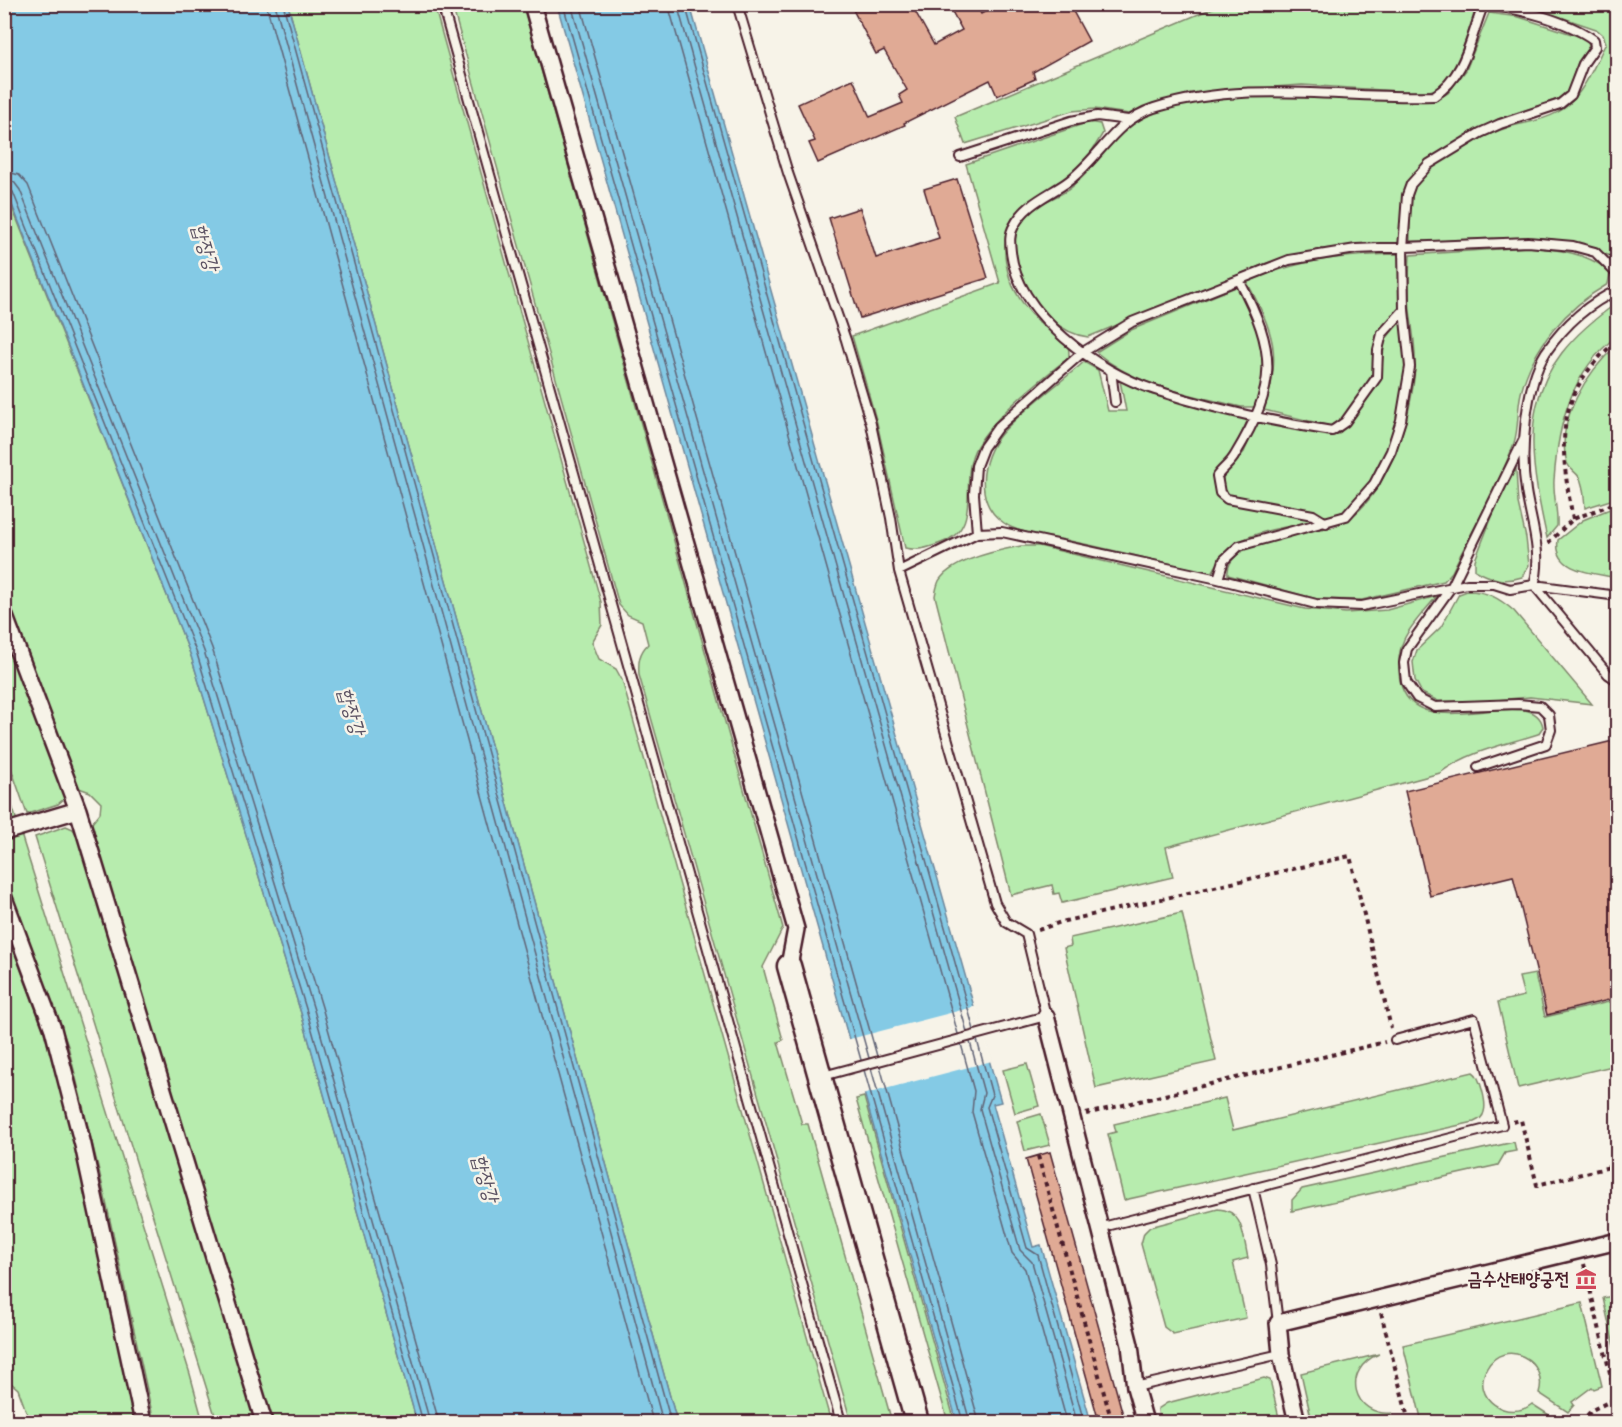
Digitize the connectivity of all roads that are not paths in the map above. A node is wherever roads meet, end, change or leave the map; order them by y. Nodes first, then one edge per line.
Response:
1 (442, 4) edge
2 (532, 4) edge
3 (737, 4) edge
4 (1482, 5) edge
5 (1128, 120) junction
6 (960, 157) dead end
7 (1403, 248) junction
8 (1617, 274) edge
9 (1239, 280) junction
10 (1617, 290) edge
11 (1404, 310) junction
12 (1083, 352) junction
13 (1111, 371) junction
14 (1115, 402) dead end
15 (1256, 415) junction
16 (1525, 437) junction
17 (1326, 523) junction
18 (977, 533) junction
19 (899, 571) junction
20 (1218, 579) junction
21 (1534, 585) junction
22 (1452, 586) junction
23 (1617, 596) edge
24 (4, 614) edge
25 (1617, 681) edge
26 (1478, 767) dead end
27 (78, 810) junction
28 (4, 832) edge
29 (4, 898) edge
30 (789, 966) joint
31 (1046, 1016) junction
32 (1395, 1040) road end
33 (822, 1077) junction
34 (1253, 1188) junction
35 (1098, 1228) junction
36 (1617, 1241) edge
37 (1278, 1323) junction
38 (1281, 1354) junction
39 (1135, 1387) junction
40 (143, 1422) edge
41 (264, 1422) edge
42 (841, 1422) edge
43 (917, 1422) edge
44 (1145, 1422) edge
45 (1297, 1422) edge

1 - 42 lane
2 - 30 street
3 - 19 lane
4 - 5 lane
4 - 7 lane
5 - 6 lane
5 - 12 lane
7 - 8 lane
7 - 9 lane
7 - 11 lane
9 - 12 lane
9 - 15 lane
10 - 16 lane
11 - 15 lane
11 - 17 lane
12 - 13 lane
12 - 18 lane
13 - 14 lane
13 - 15 lane
15 - 17 lane
16 - 21 lane
16 - 22 lane
17 - 20 lane
18 - 19 lane
18 - 20 lane
19 - 31 lane
20 - 22 lane
21 - 22 lane
21 - 23 lane
21 - 25 lane
22 - 26 lane
24 - 27 street
27 - 28 street
27 - 41 street
29 - 40 street
30 - 33 street
31 - 33 lane
31 - 35 street
32 - 34 lane
33 - 43 street
34 - 35 lane
34 - 37 lane
35 - 39 street
36 - 37 street
37 - 38 street
38 - 39 lane
38 - 45 street
39 - 44 street

